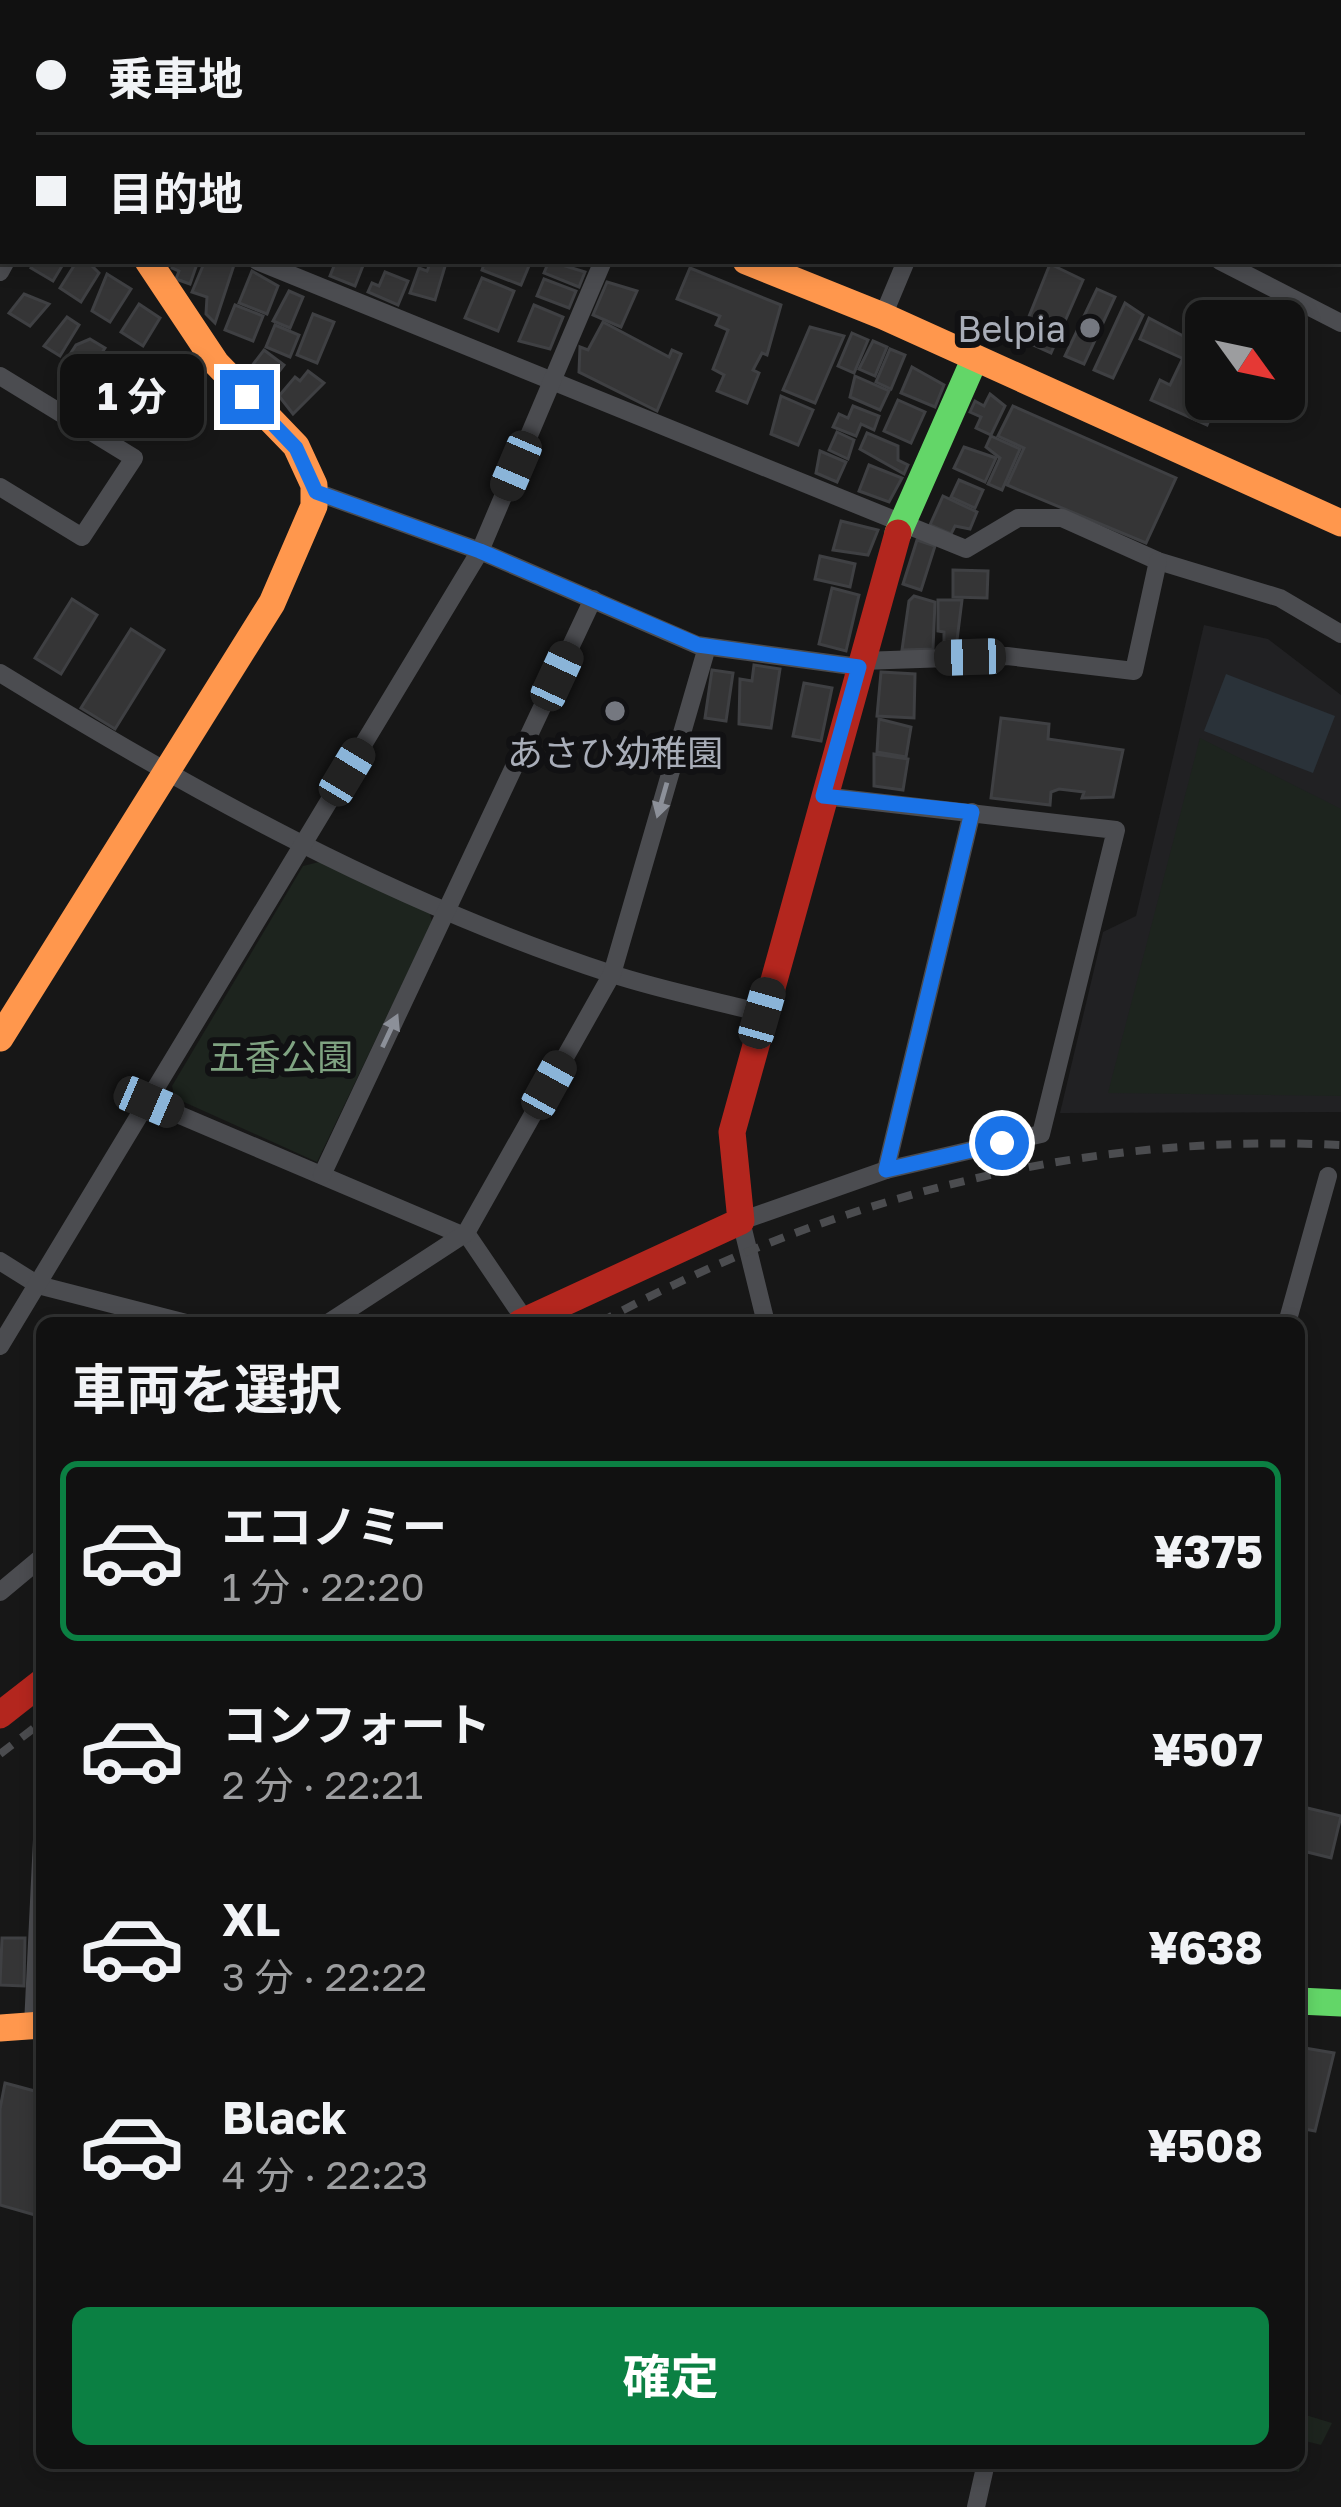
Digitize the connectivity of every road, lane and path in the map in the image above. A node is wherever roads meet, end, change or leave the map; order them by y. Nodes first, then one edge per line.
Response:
1 (150, 264) edge
2 (264, 264) edge
3 (602, 264) edge
4 (753, 264) edge
5 (905, 264) edge
6 (1226, 264) edge
7 (883, 316) junction
8 (1341, 323) edge
9 (975, 358) junction
10 (0, 376) edge
11 (552, 382) junction
12 (0, 487) edge
13 (316, 492) junction
14 (1341, 523) edge
15 (900, 524) junction
16 (480, 551) junction
17 (1158, 561) junction
18 (593, 599) junction
19 (1341, 634) edge
20 (707, 647) junction
21 (860, 664) junction
22 (0, 673) edge
23 (166, 775) junction
24 (823, 796) junction
25 (972, 812) junction
26 (303, 846) junction
27 (448, 908) junction
28 (612, 974) junction
29 (762, 1013) junction
30 (0, 1038) edge
31 (149, 1102) junction
32 (886, 1170) junction
33 (322, 1175) junction
34 (1328, 1176) dead end
35 (741, 1221) junction
36 (464, 1234) junction
37 (0, 1261) edge
38 (38, 1285) junction
39 (163, 1317) edge
40 (337, 1317) edge
41 (519, 1317) edge
42 (533, 1317) edge
43 (765, 1317) edge
44 (1289, 1317) edge
45 (0, 1346) edge
46 (36, 1562) edge
47 (0, 1592) edge
48 (36, 1687) edge
49 (0, 1714) edge
50 (1305, 2002) edge
51 (1341, 2003) edge
52 (36, 2025) edge
53 (0, 2028) edge
54 (985, 2469) edge
55 (976, 2507) edge

1 - 13 street
2 - 11 street
3 - 11 street
4 - 7 street
5 - 7 street
6 - 8 street
7 - 9 street
9 - 14 street
9 - 15 street
10 - 12 street
11 - 15 street
11 - 16 street
13 - 16 street
13 - 23 street
15 - 17 street
15 - 21 street
16 - 18 street
16 - 26 street
17 - 19 street
17 - 21 street
18 - 20 street
18 - 27 street
20 - 21 street
20 -> 28 street
21 - 24 street
22 - 23 street
23 - 26 street
23 - 30 street
24 - 25 street
24 - 29 street
25 - 32 street
25 - 32 street
26 - 27 street
26 - 31 street
27 - 28 street
33 -> 27 street
28 - 29 street
28 - 36 street
29 - 35 street
31 - 33 street
31 - 38 street
32 - 35 street
33 - 36 street
34 - 44 street
35 - 42 street
35 - 43 street
36 - 40 street
36 - 41 street
37 - 38 street
38 - 39 street
38 - 45 street
46 - 47 street
48 - 49 street
50 - 51 street
52 - 53 street
54 - 55 street

